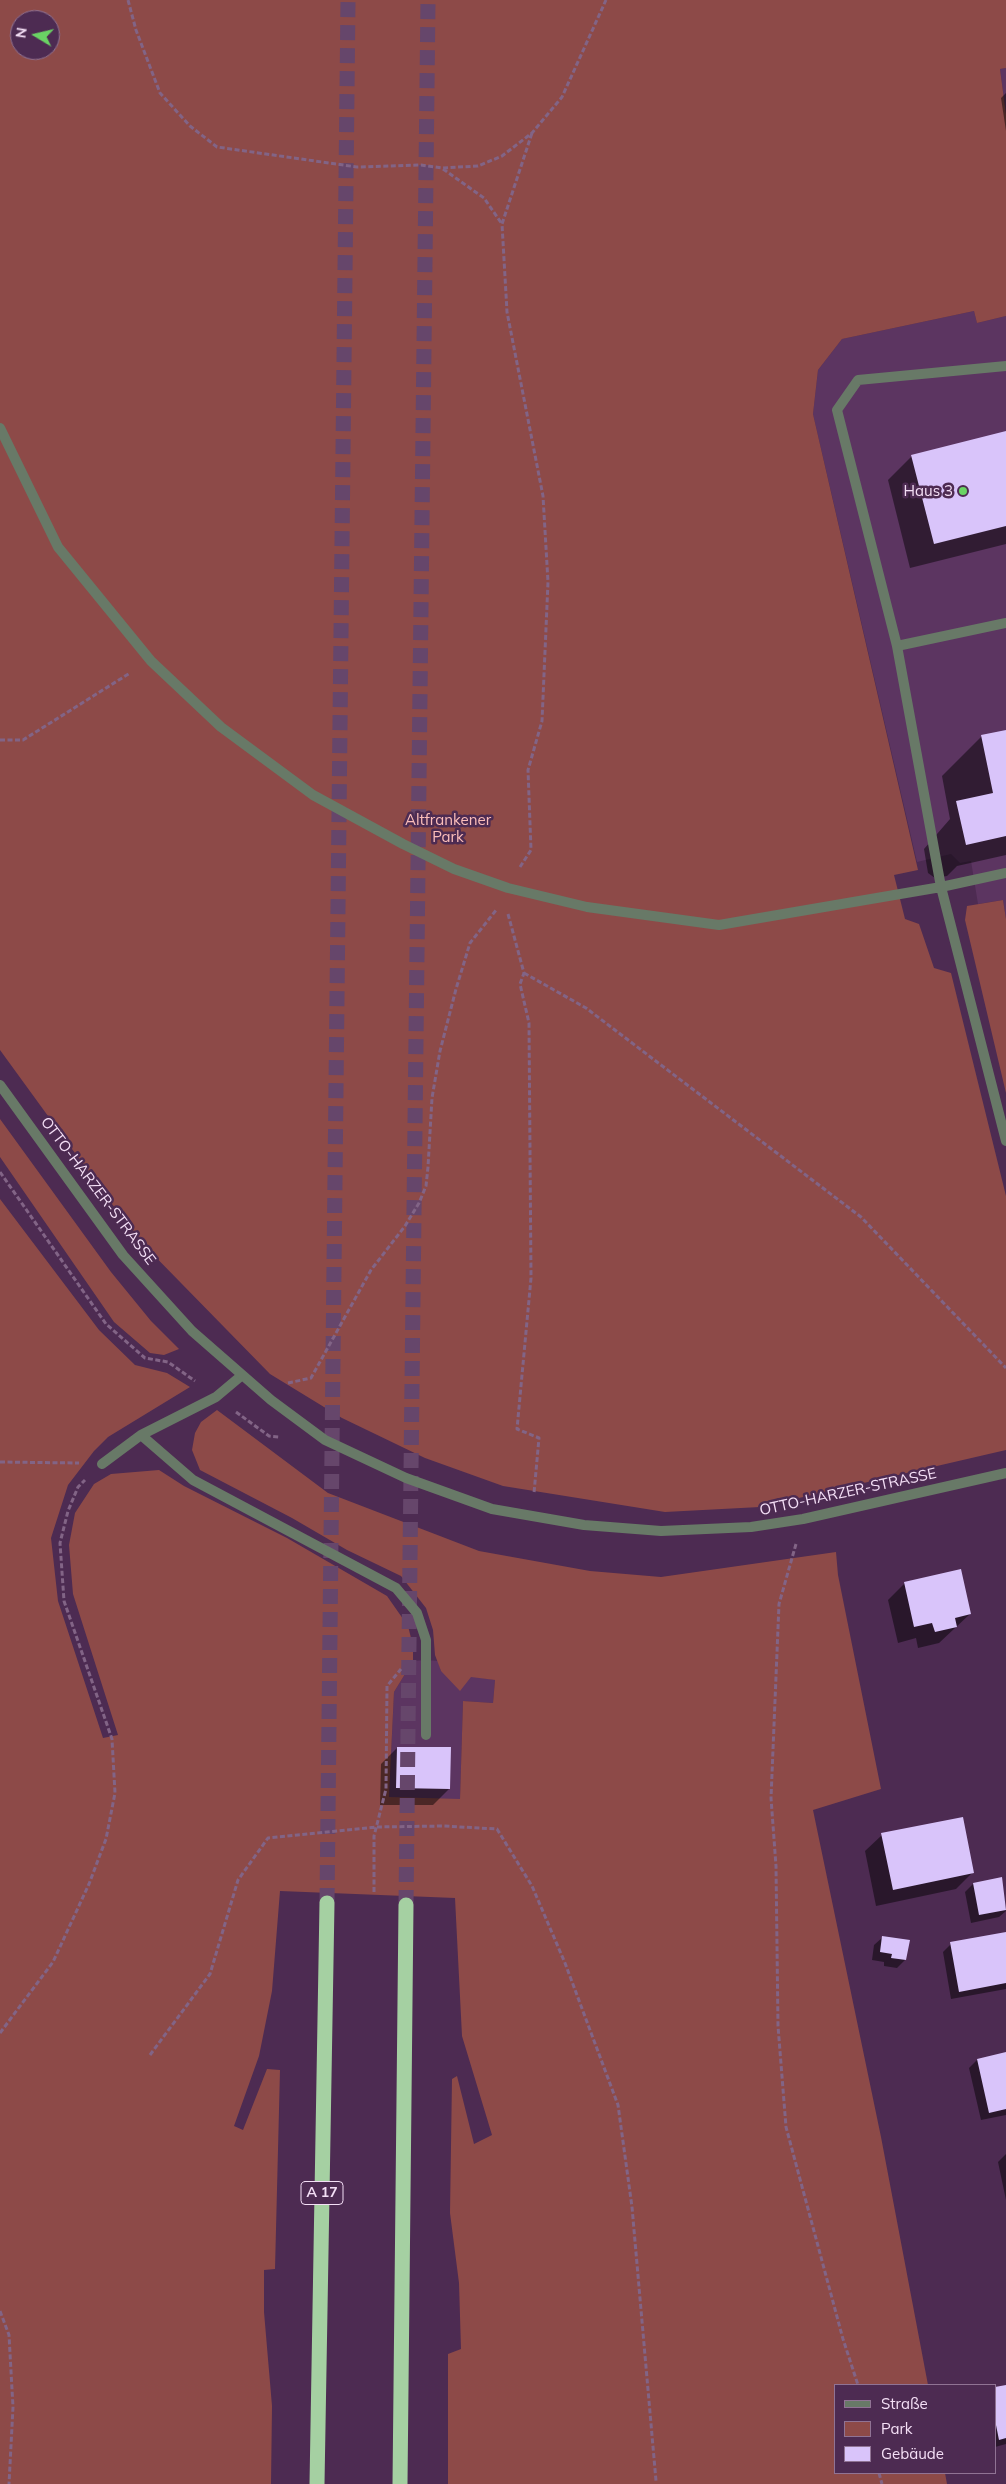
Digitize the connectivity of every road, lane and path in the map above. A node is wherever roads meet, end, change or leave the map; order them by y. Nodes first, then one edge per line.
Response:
1 (128, 0) edge
2 (606, 0) edge
3 (532, 133) junction
4 (442, 168) junction
5 (502, 224) junction
6 (1006, 366) edge
7 (0, 428) edge
8 (1006, 623) edge
9 (897, 646) junction
10 (150, 660) junction
11 (0, 740) edge
12 (1006, 873) edge
13 (941, 887) junction
14 (508, 888) junction
15 (490, 917) dead end
16 (512, 927) dead end
17 (524, 974) junction
18 (0, 1085) edge
19 (1006, 1141) edge
20 (0, 1172) edge
21 (1006, 1368) edge
22 (241, 1376) junction
23 (216, 1397) junction
24 (271, 1400) junction
25 (141, 1435) junction
26 (325, 1440) junction
27 (0, 1462) edge
28 (102, 1464) junction
29 (1006, 1472) edge
30 (532, 1516) junction
31 (803, 1519) junction
32 (387, 1686) dead end
33 (426, 1735) dead end
34 (376, 1827) junction
35 (374, 1892) dead end
36 (327, 1903) tunnel mouth
37 (406, 1905) tunnel mouth
38 (0, 2033) edge
39 (150, 2055) dead end
40 (0, 2311) edge
41 (858, 2384) edge
42 (656, 2481) dead end
43 (9, 2484) edge
44 (317, 2484) edge
45 (400, 2484) edge

1 - 4 path
2 - 3 path
3 - 4 path
3 - 5 path
4 - 5 path
5 - 14 path
6 - 9 street
7 - 10 street
8 - 9 street
9 - 13 street
10 - 11 path
10 - 14 street
12 - 13 street
13 - 14 street
13 - 19 street
15 - 24 path
16 - 17 path
17 - 21 path
17 - 30 path
18 - 22 street, OTTO-HARZER-STRASSE
20 - 23 path
22 - 23 street
22 - 24 street, OTTO-HARZER-STRASSE
23 - 25 street
23 - 26 path
24 - 26 street, OTTO-HARZER-STRASSE
25 - 28 street
25 - 33 street
26 - 30 street, OTTO-HARZER-STRASSE
27 - 28 path
28 - 38 path
29 - 31 street, OTTO-HARZER-STRASSE
30 - 31 street, OTTO-HARZER-STRASSE
31 - 41 path
32 - 34 path
34 - 35 path
34 - 39 path
34 - 42 path
36 - 44 highway, A 17
37 - 45 highway
40 - 43 path

